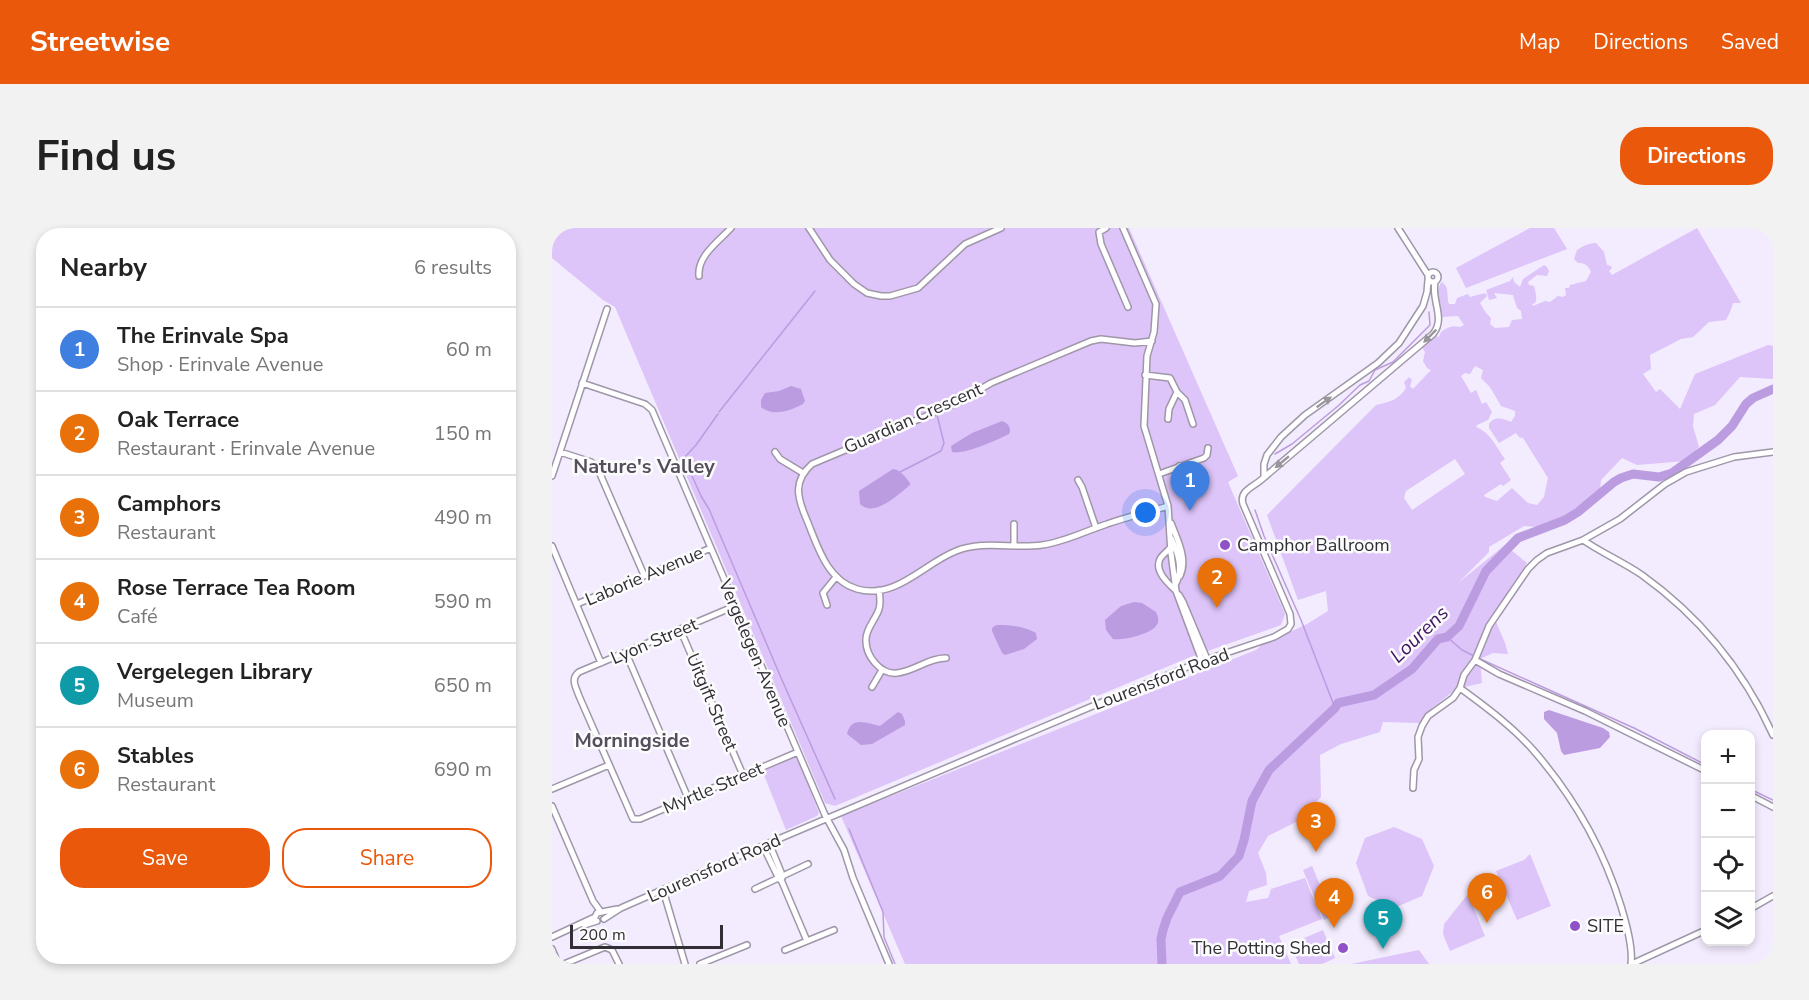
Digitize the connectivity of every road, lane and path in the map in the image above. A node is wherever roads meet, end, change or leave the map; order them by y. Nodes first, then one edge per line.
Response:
1 (731, 228) edge
2 (809, 228) edge
3 (1001, 228) edge
4 (1106, 228) edge
5 (1123, 228) edge
6 (1398, 228) edge
7 (699, 276) dead end
8 (1428, 278) junction
9 (1435, 282) junction
10 (1128, 307) dead end
11 (607, 309) dead end
12 (1152, 341) junction
13 (1135, 343) junction
14 (1147, 352) junction
15 (1145, 375) junction
16 (582, 383) junction
17 (1177, 392) junction
18 (1168, 419) dead end
19 (1193, 424) dead end
20 (1208, 448) dead end
21 (560, 452) junction
22 (775, 452) dead end
23 (1773, 452) edge
24 (1179, 466) junction
25 (803, 473) junction
26 (1159, 474) junction
27 (552, 476) edge
28 (1264, 477) junction
29 (1078, 480) dead end
30 (1194, 490) dead end
31 (1168, 506) junction
32 (1169, 519) junction
33 (1014, 524) dead end
34 (1096, 528) junction
35 (1170, 533) junction
36 (1583, 540) junction
37 (1014, 545) junction
38 (552, 546) edge
39 (711, 548) junction
40 (1170, 548) junction
41 (644, 576) junction
42 (1180, 576) junction
43 (836, 577) junction
44 (879, 590) junction
45 (1176, 590) junction
46 (577, 604) junction
47 (827, 605) dead end
48 (735, 606) junction
49 (680, 629) junction
50 (626, 653) junction
51 (946, 658) dead end
52 (1205, 660) junction
53 (1475, 660) junction
54 (602, 663) junction
55 (882, 670) junction
56 (872, 687) dead end
57 (1460, 688) junction
58 (1773, 735) edge
59 (798, 752) junction
60 (609, 765) junction
61 (1701, 769) edge
62 (743, 775) junction
63 (1413, 788) dead end
64 (552, 789) edge
65 (688, 798) junction
66 (1755, 798) edge
67 (552, 806) edge
68 (1773, 807) edge
69 (828, 819) junction
70 (766, 844) junction
71 (808, 864) dead end
72 (781, 878) junction
73 (755, 889) dead end
74 (663, 890) junction
75 (1773, 896) edge
76 (1755, 906) edge
77 (599, 916) junction
78 (834, 930) dead end
79 (1701, 932) edge
80 (552, 937) edge
81 (807, 941) junction
82 (747, 945) dead end
83 (552, 949) edge
84 (785, 950) dead end
85 (558, 964) edge
86 (564, 964) edge
87 (619, 964) edge
88 (685, 964) edge
89 (700, 964) edge
90 (889, 964) edge
91 (1632, 964) edge

1 - 7 street
2 - 3 street
4 - 10 street
5 - 12 street
6 - 8 street
8 - 9 street
8 - 9 street
28 -> 8 street
9 -> 28 street, Lourensford Road
11 - 16 street
12 - 13 street, Guardian Crescent
12 - 14 street
13 - 14 street
13 - 25 street, Guardian Crescent
14 - 15 street
15 - 17 street
15 - 26 street
16 - 21 street
16 - 39 street, Vergelegen Avenue
17 - 18 street
17 - 19 street
20 - 24 street
21 - 27 street
21 - 41 street
22 - 25 street
23 - 36 street
24 - 26 street
24 - 30 street
25 - 43 street
26 - 31 street
28 - 52 street, Lourensford Road
29 - 34 street
31 - 32 street
31 - 34 street
32 - 35 street
32 - 42 street
33 - 37 street
34 - 37 street
35 - 40 street
35 - 42 street
36 - 53 street
36 - 58 street
37 - 44 street
38 - 46 street
39 - 41 street, Laborie Avenue
39 - 48 street, Vergelegen Avenue
40 - 45 street
40 - 45 street
41 - 46 street, Laborie Avenue
42 - 45 street
43 - 44 street
43 - 47 street
44 - 55 street
45 - 52 street
46 - 54 street
48 - 49 street, Lyon Street
48 - 59 street, Vergelegen Avenue
49 - 50 street, Lyon Street
49 - 62 street, Uitgift Street
50 - 54 street, Lyon Street
50 - 65 street
51 - 55 street
52 - 69 street, Lourensford Road
53 - 57 street
53 - 61 street
54 - 60 street, Lyon Street
55 - 56 street
57 - 63 street
57 - 91 street
59 - 62 street, Myrtle Street
59 - 69 street, Vergelegen Avenue
60 - 64 street
60 - 65 street, Myrtle Street
62 - 65 street, Myrtle Street
66 - 68 street
67 - 77 street
69 - 70 street, Lourensford Road
69 - 90 street, Vergelegen Avenue
70 - 72 street
70 - 74 street, Lourensford Road
71 - 72 street
72 - 73 street
72 - 81 street
74 - 77 street, Lourensford Road
74 - 88 street
75 - 76 street
77 - 80 street, Lourensford Road
78 - 81 street
79 - 91 street
81 - 84 street
82 - 89 street
83 - 85 street
86 - 87 street

